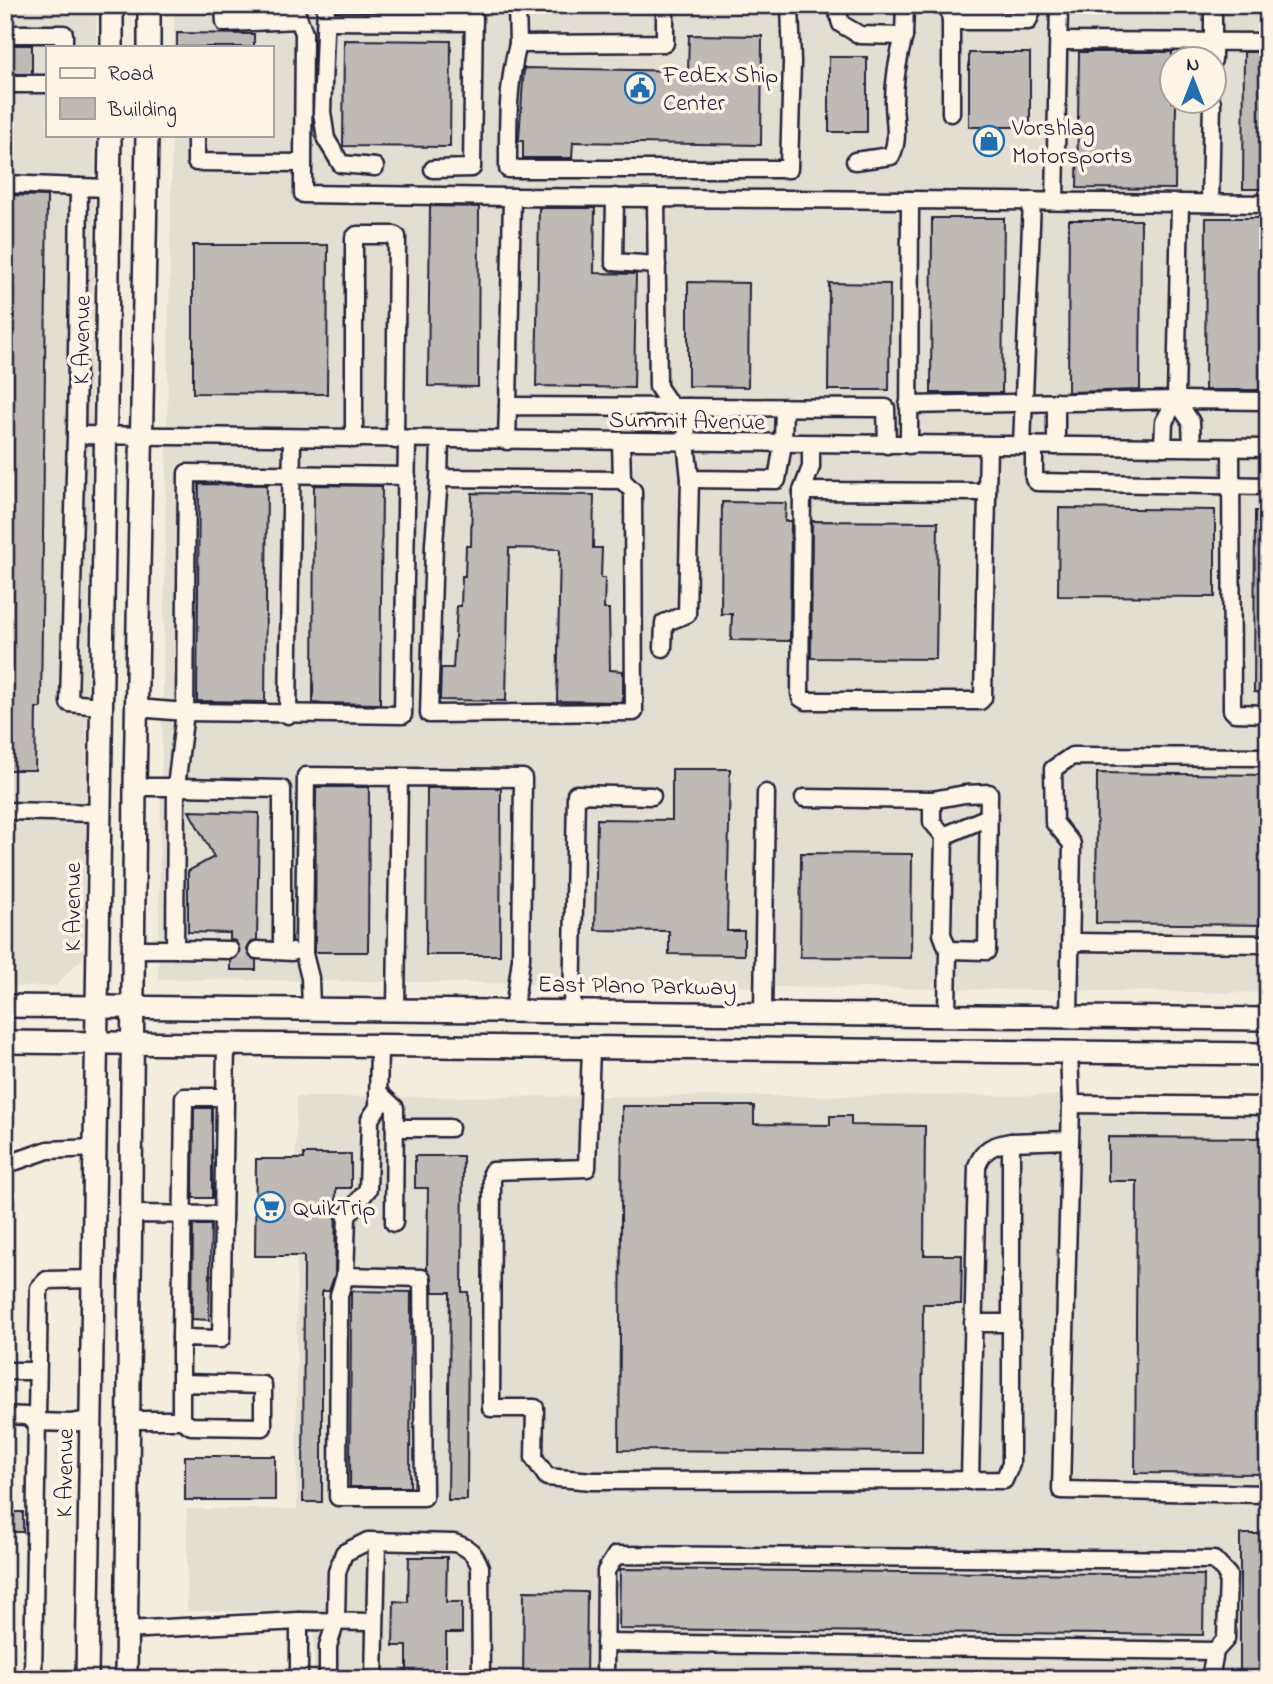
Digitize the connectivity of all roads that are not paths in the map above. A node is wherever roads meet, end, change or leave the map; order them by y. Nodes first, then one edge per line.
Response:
1 (112, 5) edge
2 (149, 5) edge
3 (224, 5) edge
4 (517, 5) edge
5 (665, 5) edge
6 (790, 5) edge
7 (836, 5) edge
8 (905, 5) edge
9 (1034, 5) edge
10 (1059, 5) edge
11 (1213, 5) edge
12 (297, 13) edge
13 (326, 13) edge
14 (950, 13) edge
15 (474, 14) edge
16 (5, 34) edge
17 (904, 36) junction
18 (1059, 41) junction
19 (1213, 41) junction
20 (1268, 41) edge
21 (518, 44) junction
22 (64, 46) edge
23 (111, 46) edge
24 (149, 46) edge
25 (1213, 46) edge
26 (5, 84) edge
27 (46, 84) edge
28 (951, 113) dead end
29 (1212, 116) edge
30 (110, 136) edge
31 (147, 136) edge
32 (196, 136) edge
33 (855, 161) dead end
34 (303, 163) junction
35 (375, 167) dead end
36 (433, 169) dead end
37 (5, 184) edge
38 (79, 187) junction
39 (108, 188) junction
40 (512, 197) junction
41 (615, 197) junction
42 (656, 198) junction
43 (910, 200) junction
44 (1032, 201) junction
45 (1055, 201) junction
46 (1180, 203) junction
47 (1210, 203) junction
48 (1268, 204) edge
49 (657, 265) junction
50 (1176, 400) junction
51 (1268, 401) edge
52 (1025, 402) junction
53 (1056, 402) junction
54 (908, 405) junction
55 (508, 406) junction
56 (671, 406) junction
57 (688, 407) junction
58 (784, 407) junction
59 (76, 435) junction
60 (106, 436) junction
61 (141, 437) junction
62 (292, 439) junction
63 (354, 439) junction
64 (401, 440) junction
65 (440, 440) junction
66 (507, 441) junction
67 (621, 442) junction
68 (686, 442) junction
69 (783, 444) junction
70 (811, 444) junction
71 (887, 445) junction
72 (909, 445) junction
73 (988, 445) junction
74 (1028, 445) junction
75 (1056, 446) junction
76 (1163, 447) junction
77 (1192, 447) junction
78 (1231, 448) junction
79 (1268, 448) edge
80 (292, 475) junction
81 (407, 476) junction
82 (439, 478) junction
83 (691, 479) junction
84 (622, 480) junction
85 (1232, 485) junction
86 (1268, 486) edge
87 (802, 491) junction
88 (987, 492) junction
89 (73, 538) junction
90 (104, 539) junction
91 (663, 648) dead end
92 (100, 706) junction
93 (137, 708) junction
94 (185, 712) junction
95 (1268, 714) edge
96 (288, 715) junction
97 (1268, 757) edge
98 (399, 777) junction
99 (135, 787) junction
100 (176, 787) junction
101 (766, 793) dead end
102 (652, 796) dead end
103 (804, 798) dead end
104 (932, 800) junction
105 (5, 811) edge
106 (99, 813) junction
107 (988, 817) junction
108 (944, 836) junction
109 (1070, 942) junction
110 (1268, 944) edge
111 (133, 949) junction
112 (175, 949) junction
113 (230, 950) tunnel mouth
114 (257, 950) tunnel mouth
115 (282, 950) junction
116 (948, 950) junction
117 (304, 954) junction
118 (5, 1006) edge
119 (97, 1006) junction
120 (133, 1007) junction
121 (311, 1008) junction
122 (396, 1010) junction
123 (514, 1010) junction
124 (572, 1011) junction
125 (763, 1013) junction
126 (947, 1015) junction
127 (1069, 1016) junction
128 (1268, 1019) edge
129 (5, 1042) edge
130 (97, 1043) junction
131 (132, 1043) junction
132 (226, 1045) junction
133 (379, 1046) junction
134 (591, 1047) junction
135 (763, 1049) junction
136 (1069, 1053) junction
137 (1268, 1054) edge
138 (378, 1092) junction
139 (225, 1097) junction
140 (1071, 1104) junction
141 (1268, 1106) edge
142 (395, 1128) junction
143 (450, 1128) dead end
144 (1069, 1140) junction
145 (1011, 1142) junction
146 (95, 1148) junction
147 (5, 1165) edge
148 (131, 1213) junction
149 (183, 1214) junction
150 (223, 1215) junction
151 (394, 1223) dead end
152 (345, 1276) junction
153 (93, 1279) junction
154 (973, 1323) junction
155 (1011, 1323) junction
156 (181, 1338) junction
157 (5, 1371) edge
158 (37, 1371) junction
159 (181, 1383) junction
160 (5, 1415) edge
161 (91, 1420) junction
162 (128, 1420) junction
163 (181, 1420) junction
164 (37, 1422) junction
165 (970, 1481) junction
166 (1268, 1494) edge
167 (377, 1542) junction
168 (299, 1621) junction
169 (336, 1621) junction
170 (374, 1622) junction
171 (88, 1630) junction
172 (126, 1630) junction
173 (605, 1643) junction
174 (1215, 1651) junction
175 (26, 1679) edge
176 (87, 1679) edge
177 (126, 1679) edge
178 (299, 1679) edge
179 (328, 1679) edge
180 (374, 1679) edge
181 (481, 1679) edge
182 (605, 1679) edge
183 (1210, 1679) edge

1 - 23 main road
2 - 24 main road
3 - 12 street
4 - 21 street
5 - 21 street
6 - 21 street
7 - 17 street
8 - 17 street
9 - 14 street
10 - 18 street
11 - 19 street
12 - 34 street
13 - 15 street
13 - 35 street
14 - 28 street
15 - 36 street
16 - 22 street
17 - 33 street
18 - 19 street
18 - 45 street
19 - 20 street
19 - 25 street
26 - 27 street
29 - 47 street
30 - 39 main road, K Avenue
31 - 61 main road
32 - 34 street
34 - 40 street
37 - 38 street
38 - 39 street
38 - 59 street
39 - 60 main road, K Avenue
40 - 41 street
40 - 55 street
41 - 42 street
41 - 49 street
42 - 43 street
42 - 49 street
43 - 44 street
43 - 54 street
44 - 45 street
44 - 52 street
45 - 46 street
46 - 47 street
46 - 50 street
47 - 48 street
49 - 56 street
50 - 51 street
50 - 53 street
50 - 76 street
50 - 77 street
52 - 53 street
52 - 54 street
52 - 74 street
53 - 75 street
54 - 72 street
55 - 56 street
55 - 66 street
56 - 57 street
57 - 58 street
57 - 68 street
58 - 69 street
58 - 71 street
59 - 60 street, Summit Avenue
59 - 89 street
60 - 61 street, Summit Avenue
60 - 90 main road, K Avenue
61 - 62 street, Summit Avenue
61 - 93 main road
62 - 63 street, Summit Avenue
62 - 80 street
63 - 64 street, Summit Avenue
63 - 64 street
64 - 65 street, Summit Avenue
64 - 81 street
65 - 66 street, Summit Avenue
65 - 82 street
66 - 67 street, Summit Avenue
67 - 68 street, Summit Avenue
67 - 84 street
68 - 69 street, Summit Avenue
68 - 83 street
69 - 70 street, Summit Avenue
69 - 83 street
70 - 71 street, Summit Avenue
70 - 87 street
71 - 72 street, Summit Avenue
72 - 73 street, Summit Avenue
73 - 74 street, Summit Avenue
73 - 88 street
74 - 75 street, Summit Avenue
74 - 85 street
75 - 76 street, Summit Avenue
76 - 77 street, Summit Avenue
77 - 78 street, Summit Avenue
78 - 79 street, Summit Avenue
78 - 85 street
80 - 81 street
80 - 94 street
80 - 96 street
81 - 96 street
82 - 84 street
82 - 84 street
83 - 91 street
85 - 86 street
85 - 95 street
87 - 88 street
87 - 88 street
89 - 90 street
89 - 92 street
90 - 92 main road, K Avenue
92 - 93 main road
92 - 106 main road, K Avenue
93 - 94 street
93 - 99 main road
94 - 96 street
94 - 100 street
97 - 109 street
98 - 117 street
98 - 122 street
98 - 123 street
99 - 100 street
99 - 111 main road
100 - 112 street
100 - 115 street
101 - 125 street
102 - 124 street
103 - 104 street
104 - 107 street
104 - 108 street
105 - 106 street
106 - 119 main road, K Avenue
107 - 108 street
107 - 116 street
108 - 116 street
109 - 110 street
109 - 127 street
111 - 112 street
111 - 120 main road
112 - 113 street
114 - 115 street
115 - 117 street
116 - 126 street
117 - 121 street
118 - 119 main road, East Plano Parkway
119 - 120 main road, East Plano Parkway
119 - 130 main road, K Avenue
120 - 121 main road, East Plano Parkway
120 - 131 main road
121 - 122 main road, East Plano Parkway
122 - 123 main road, East Plano Parkway
122 - 133 main road
123 - 124 main road, East Plano Parkway
124 - 125 main road, East Plano Parkway
124 - 134 main road
125 - 126 main road, East Plano Parkway
125 - 135 main road
126 - 127 main road, East Plano Parkway
127 - 128 main road, East Plano Parkway
127 - 136 main road
129 - 130 main road
130 - 131 main road
130 - 146 main road, K Avenue
131 - 132 main road
131 - 148 main road
132 - 133 main road
132 - 139 street
133 - 134 main road
133 - 138 street
134 - 135 main road
134 - 165 street
135 - 136 main road
136 - 137 main road
136 - 140 street
138 - 142 street
138 - 152 street
139 - 149 street
139 - 150 street
140 - 141 street
140 - 144 street
142 - 143 street
142 - 151 street
144 - 145 street
144 - 166 street
145 - 154 street
145 - 155 street
146 - 147 street
146 - 153 main road, K Avenue
148 - 149 street
148 - 162 main road
149 - 150 street
149 - 156 street
150 - 156 street
152 - 152 street
153 - 158 street
153 - 161 main road, K Avenue
154 - 155 street
154 - 165 street
155 - 165 street
156 - 159 street
157 - 158 street
158 - 164 street
159 - 163 street
159 - 163 street
160 - 164 street
161 - 162 main road
161 - 164 street
161 - 171 main road, K Avenue
162 - 163 street
162 - 172 main road
164 - 175 street
167 - 169 street
167 - 170 street
167 - 181 street
168 - 169 street
168 - 172 street
168 - 178 street
169 - 170 street
169 - 179 street
170 - 180 street
171 - 172 main road
171 - 176 main road, K Avenue
172 - 177 main road
173 - 174 street
173 - 174 street
173 - 182 street
174 - 183 street

